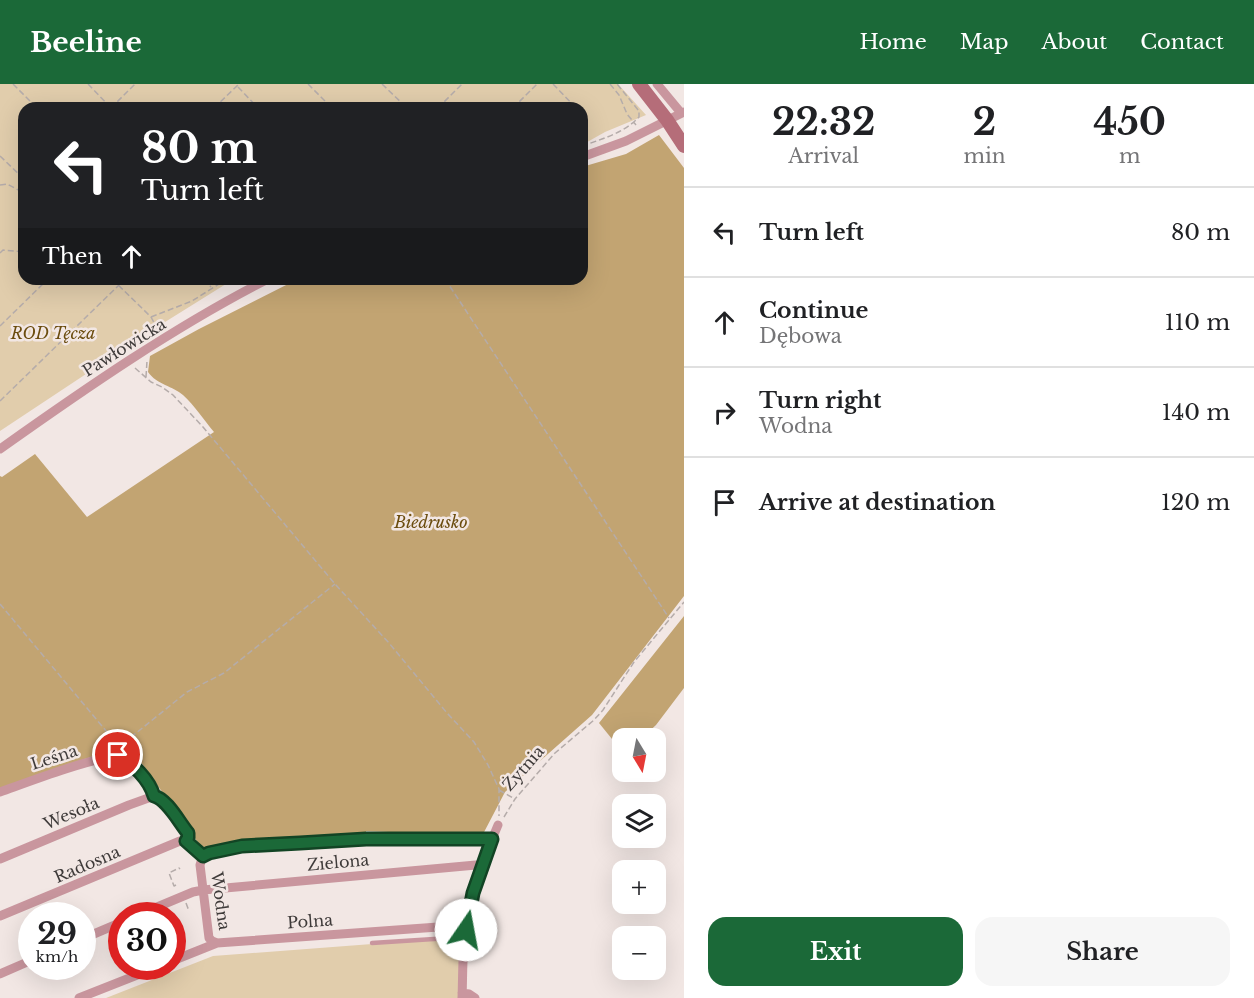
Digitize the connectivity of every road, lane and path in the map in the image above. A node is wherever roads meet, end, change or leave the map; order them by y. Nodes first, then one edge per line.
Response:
1 (14, 84) edge
2 (88, 84) edge
3 (135, 84) edge
4 (239, 84) edge
5 (308, 84) edge
6 (462, 84) edge
7 (537, 84) edge
8 (553, 84) edge
9 (610, 84) edge
10 (617, 84) edge
11 (639, 84) edge
12 (657, 84) edge
13 (385, 85) edge
14 (237, 87) junction
15 (31, 102) edge
16 (105, 102) edge
17 (117, 102) edge
18 (221, 102) edge
19 (252, 102) edge
20 (326, 102) edge
21 (401, 102) edge
22 (444, 102) edge
23 (519, 102) edge
24 (570, 102) edge
25 (682, 113) edge
26 (667, 120) junction
27 (634, 122) junction
28 (642, 134) junction
29 (588, 145) edge
30 (684, 146) edge
31 (588, 155) edge
32 (0, 156) edge
33 (18, 175) edge
34 (0, 185) edge
35 (18, 190) edge
36 (18, 251) edge
37 (0, 253) edge
38 (42, 285) edge
39 (119, 285) joint
40 (209, 285) edge
41 (217, 285) edge
42 (258, 285) edge
43 (449, 285) edge
44 (212, 288) junction
45 (151, 317) junction
46 (0, 326) edge
47 (164, 339) junction
48 (149, 348) junction
49 (135, 367) dead end
50 (146, 378) junction
51 (0, 401) edge
52 (0, 448) edge
53 (335, 584) junction
54 (684, 602) edge
55 (0, 604) edge
56 (669, 618) junction
57 (118, 755) joint
58 (499, 789) junction
59 (0, 792) edge
60 (154, 796) junction
61 (515, 799) junction
62 (498, 825) junction
63 (366, 839) joint
64 (492, 839) junction
65 (186, 841) junction
66 (203, 856) junction
67 (0, 859) edge
68 (476, 865) dead end
69 (180, 869) dead end
70 (176, 885) dead end
71 (203, 890) junction
72 (169, 902) edge
73 (0, 916) edge
74 (467, 925) junction
75 (453, 926) joint
76 (465, 936) junction
77 (217, 943) junction
78 (372, 943) dead end
79 (186, 955) edge
80 (18, 966) edge
81 (0, 974) edge
82 (125, 980) edge
83 (462, 995) edge
84 (80, 998) edge
85 (475, 998) edge

1 - 15 path
2 - 16 path
3 - 17 path
4 - 14 path
5 - 20 path
6 - 22 path
7 - 23 path
8 - 24 path
9 - 27 path
10 - 27 path
11 - 26 main road
12 - 25 street
13 - 21 path
14 - 18 path
14 - 19 path
25 - 26 street
26 - 28 street
26 - 30 main road
27 - 28 path
27 - 29 path
28 - 31 street
32 - 33 path
34 - 35 path
36 - 37 path
38 - 46 path
39 - 45 path
39 - 51 path
40 - 44 path
41 - 44 path
42 - 47 street, Pawłowicka
43 - 56 path
44 - 45 path
45 - 47 path
47 - 48 street, Pawłowicka
48 - 50 path
48 - 52 street, Pawłowicka
49 - 50 path
50 - 53 path
53 - 55 path
53 - 58 path
54 - 56 path, Żytnia
56 - 61 path, Żytnia
57 - 59 street, Leśna
57 - 60 street, Wodna
58 - 61 path
58 - 62 path
60 - 65 street, Wodna
60 - 67 street, Wesoła
61 - 62 path, Żytnia
62 - 64 street
63 - 64 lane
63 - 66 street
64 - 74 street
65 - 66 street, Wodna
65 - 73 street, Radosna
66 - 71 street, Wodna
68 - 71 street, Zielona
69 - 70 path
71 - 72 street, Zielona
71 - 77 street, Wodna
74 - 75 lane
74 - 76 street
75 - 77 street, Polna
76 - 78 lane
76 - 83 street
77 - 79 street, Polna
80 - 81 street
82 - 84 street
83 - 85 street

